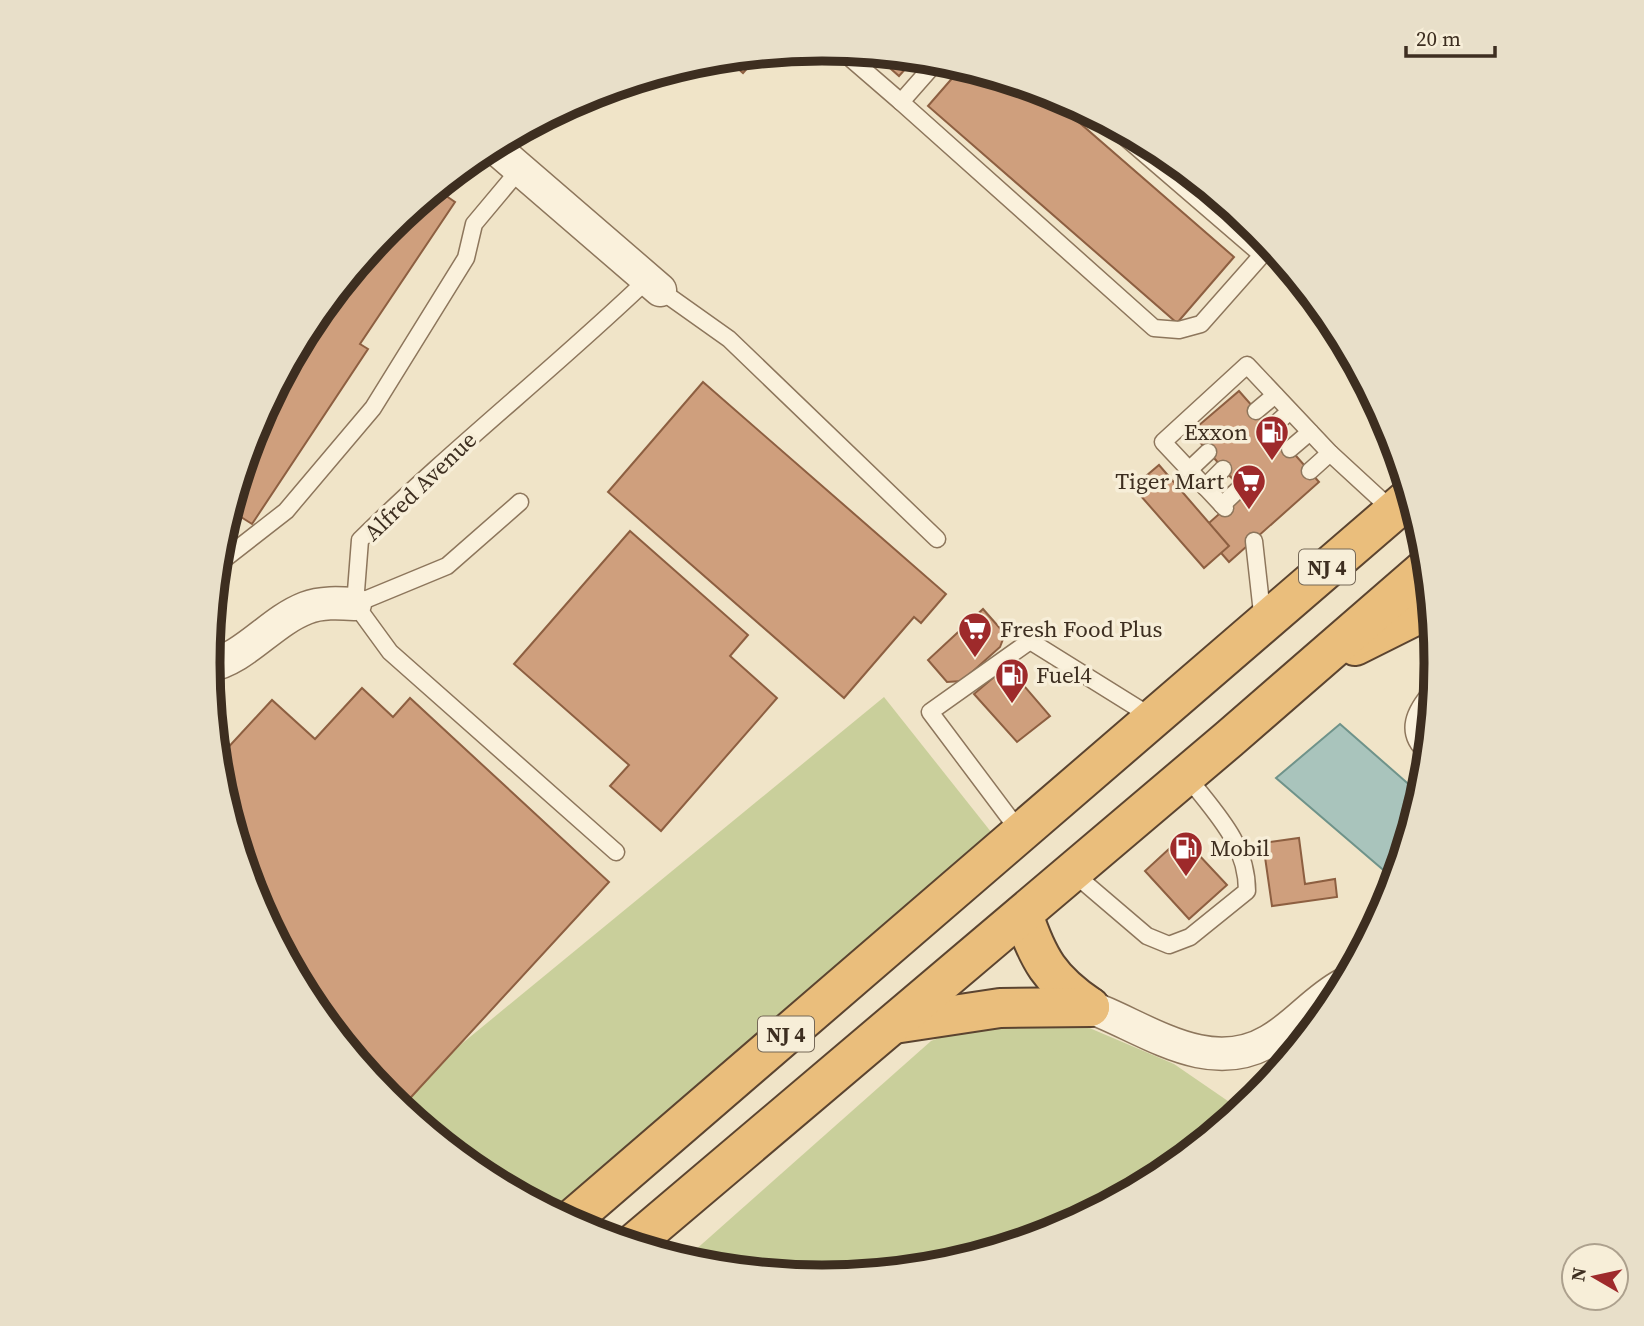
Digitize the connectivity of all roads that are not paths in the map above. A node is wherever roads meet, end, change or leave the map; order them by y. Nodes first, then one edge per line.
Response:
1 (856, 63) edge
2 (928, 71) edge
3 (901, 102) junction
4 (502, 154) edge
5 (520, 169) junction
6 (1171, 174) edge
7 (1240, 230) edge
8 (1263, 254) edge
9 (654, 285) junction
10 (1275, 395) junction
11 (1256, 411) dead end
12 (1290, 411) junction
13 (1271, 428) dead end
14 (1310, 432) junction
15 (1290, 449) dead end
16 (1208, 452) dead end
17 (1330, 453) junction
18 (1223, 469) dead end
19 (1189, 470) junction
20 (1310, 471) dead end
21 (1205, 487) junction
22 (1240, 488) dead end
23 (520, 502) dead end
24 (1401, 504) edge
25 (937, 539) dead end
26 (1254, 541) dead end
27 (230, 554) edge
28 (1417, 575) edge
29 (355, 604) junction
30 (1421, 613) edge
31 (1254, 630) junction
32 (220, 662) edge
33 (1303, 674) junction
34 (1422, 703) edge
35 (1166, 705) junction
36 (1419, 745) edge
37 (1186, 775) junction
38 (1020, 832) junction
39 (616, 852) dead end
40 (1072, 872) junction
41 (1023, 914) junction
42 (1316, 1006) edge
43 (1090, 1007) junction
44 (894, 1024) junction
45 (579, 1213) edge
46 (642, 1237) edge

1 - 3 lane
2 - 3 lane
3 - 8 lane
4 - 5 street
5 - 9 street
5 - 27 lane
6 - 7 lane
9 - 25 lane
9 - 29 lane, Alfred Avenue
10 - 11 lane
10 - 12 lane
10 - 19 lane
12 - 13 lane
12 - 14 lane
14 - 15 lane
14 - 17 lane
16 - 19 lane
17 - 20 lane
17 - 24 lane
18 - 21 lane
19 - 21 lane
21 - 22 lane
23 - 29 lane
24 - 31 highway, NJ 4
26 - 31 lane
28 - 33 highway, NJ 4
29 - 32 street
29 - 39 lane
30 - 33 highway
31 - 35 highway, NJ 4
33 - 37 highway, NJ 4
34 - 36 lane
35 - 38 highway, NJ 4
35 - 38 lane
37 - 40 highway, NJ 4
37 - 40 lane
38 - 45 highway, NJ 4
40 - 41 highway, NJ 4
41 - 43 highway
41 - 44 highway, NJ 4
42 - 43 street
43 - 44 highway
44 - 46 highway, NJ 4

